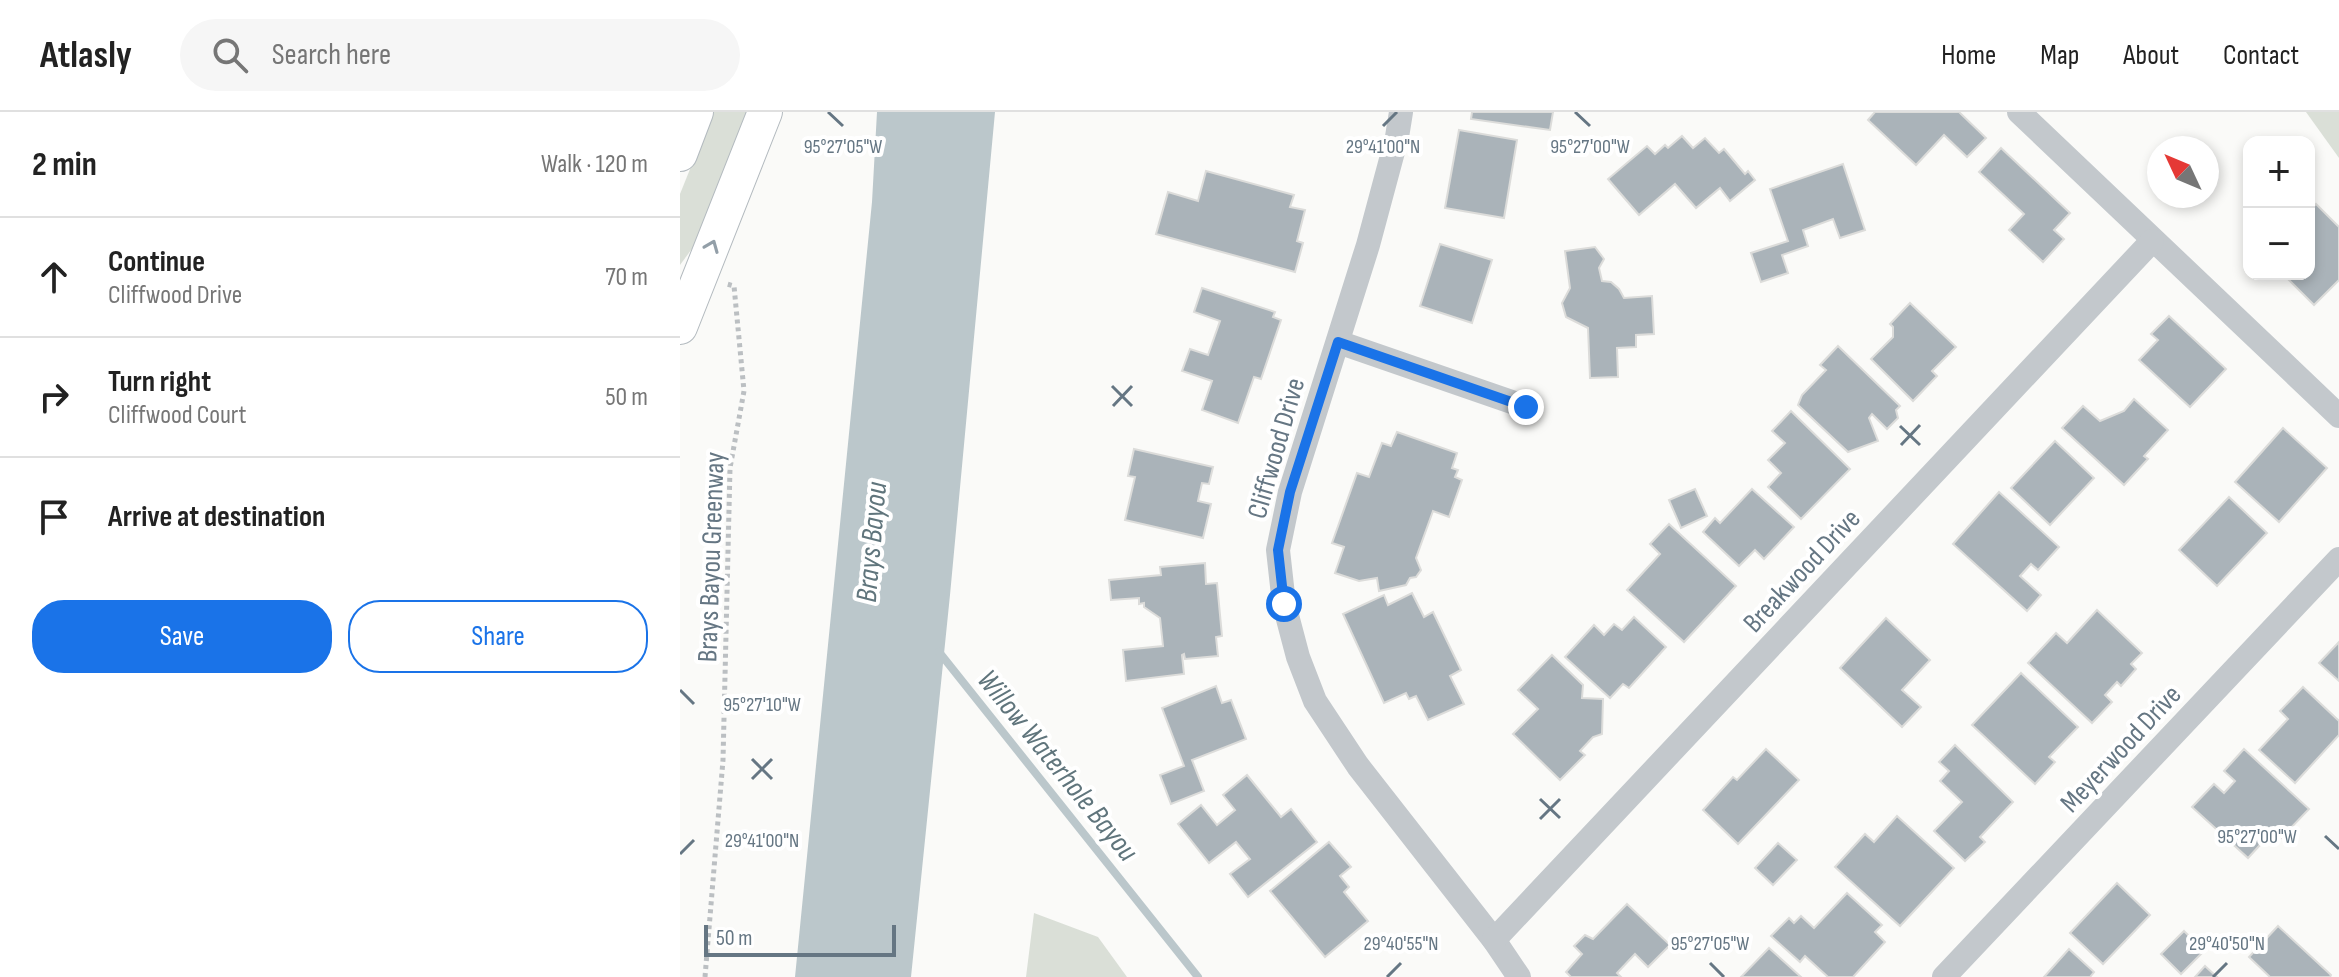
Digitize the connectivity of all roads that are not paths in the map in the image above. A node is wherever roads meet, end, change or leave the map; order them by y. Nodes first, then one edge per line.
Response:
1 (696, 112) edge
2 (765, 112) edge
3 (1401, 112) edge
4 (2019, 112) edge
5 (680, 154) edge
6 (2152, 241) junction
7 (681, 321) edge
8 (1338, 342) junction
9 (1526, 407) dead end
10 (2339, 416) edge
11 (2339, 559) edge
12 (1494, 940) junction
13 (1519, 977) edge
14 (1944, 977) edge

1 - 5 main road
7 -> 2 main road
3 - 8 street, Cliffwood Drive
4 - 6 street
6 - 10 street
6 - 12 street, Breakwood Drive
8 - 9 street
8 - 12 street, Cliffwood Drive
11 - 14 street, Meyerwood Drive
12 - 13 street, Cliffwood Drive

